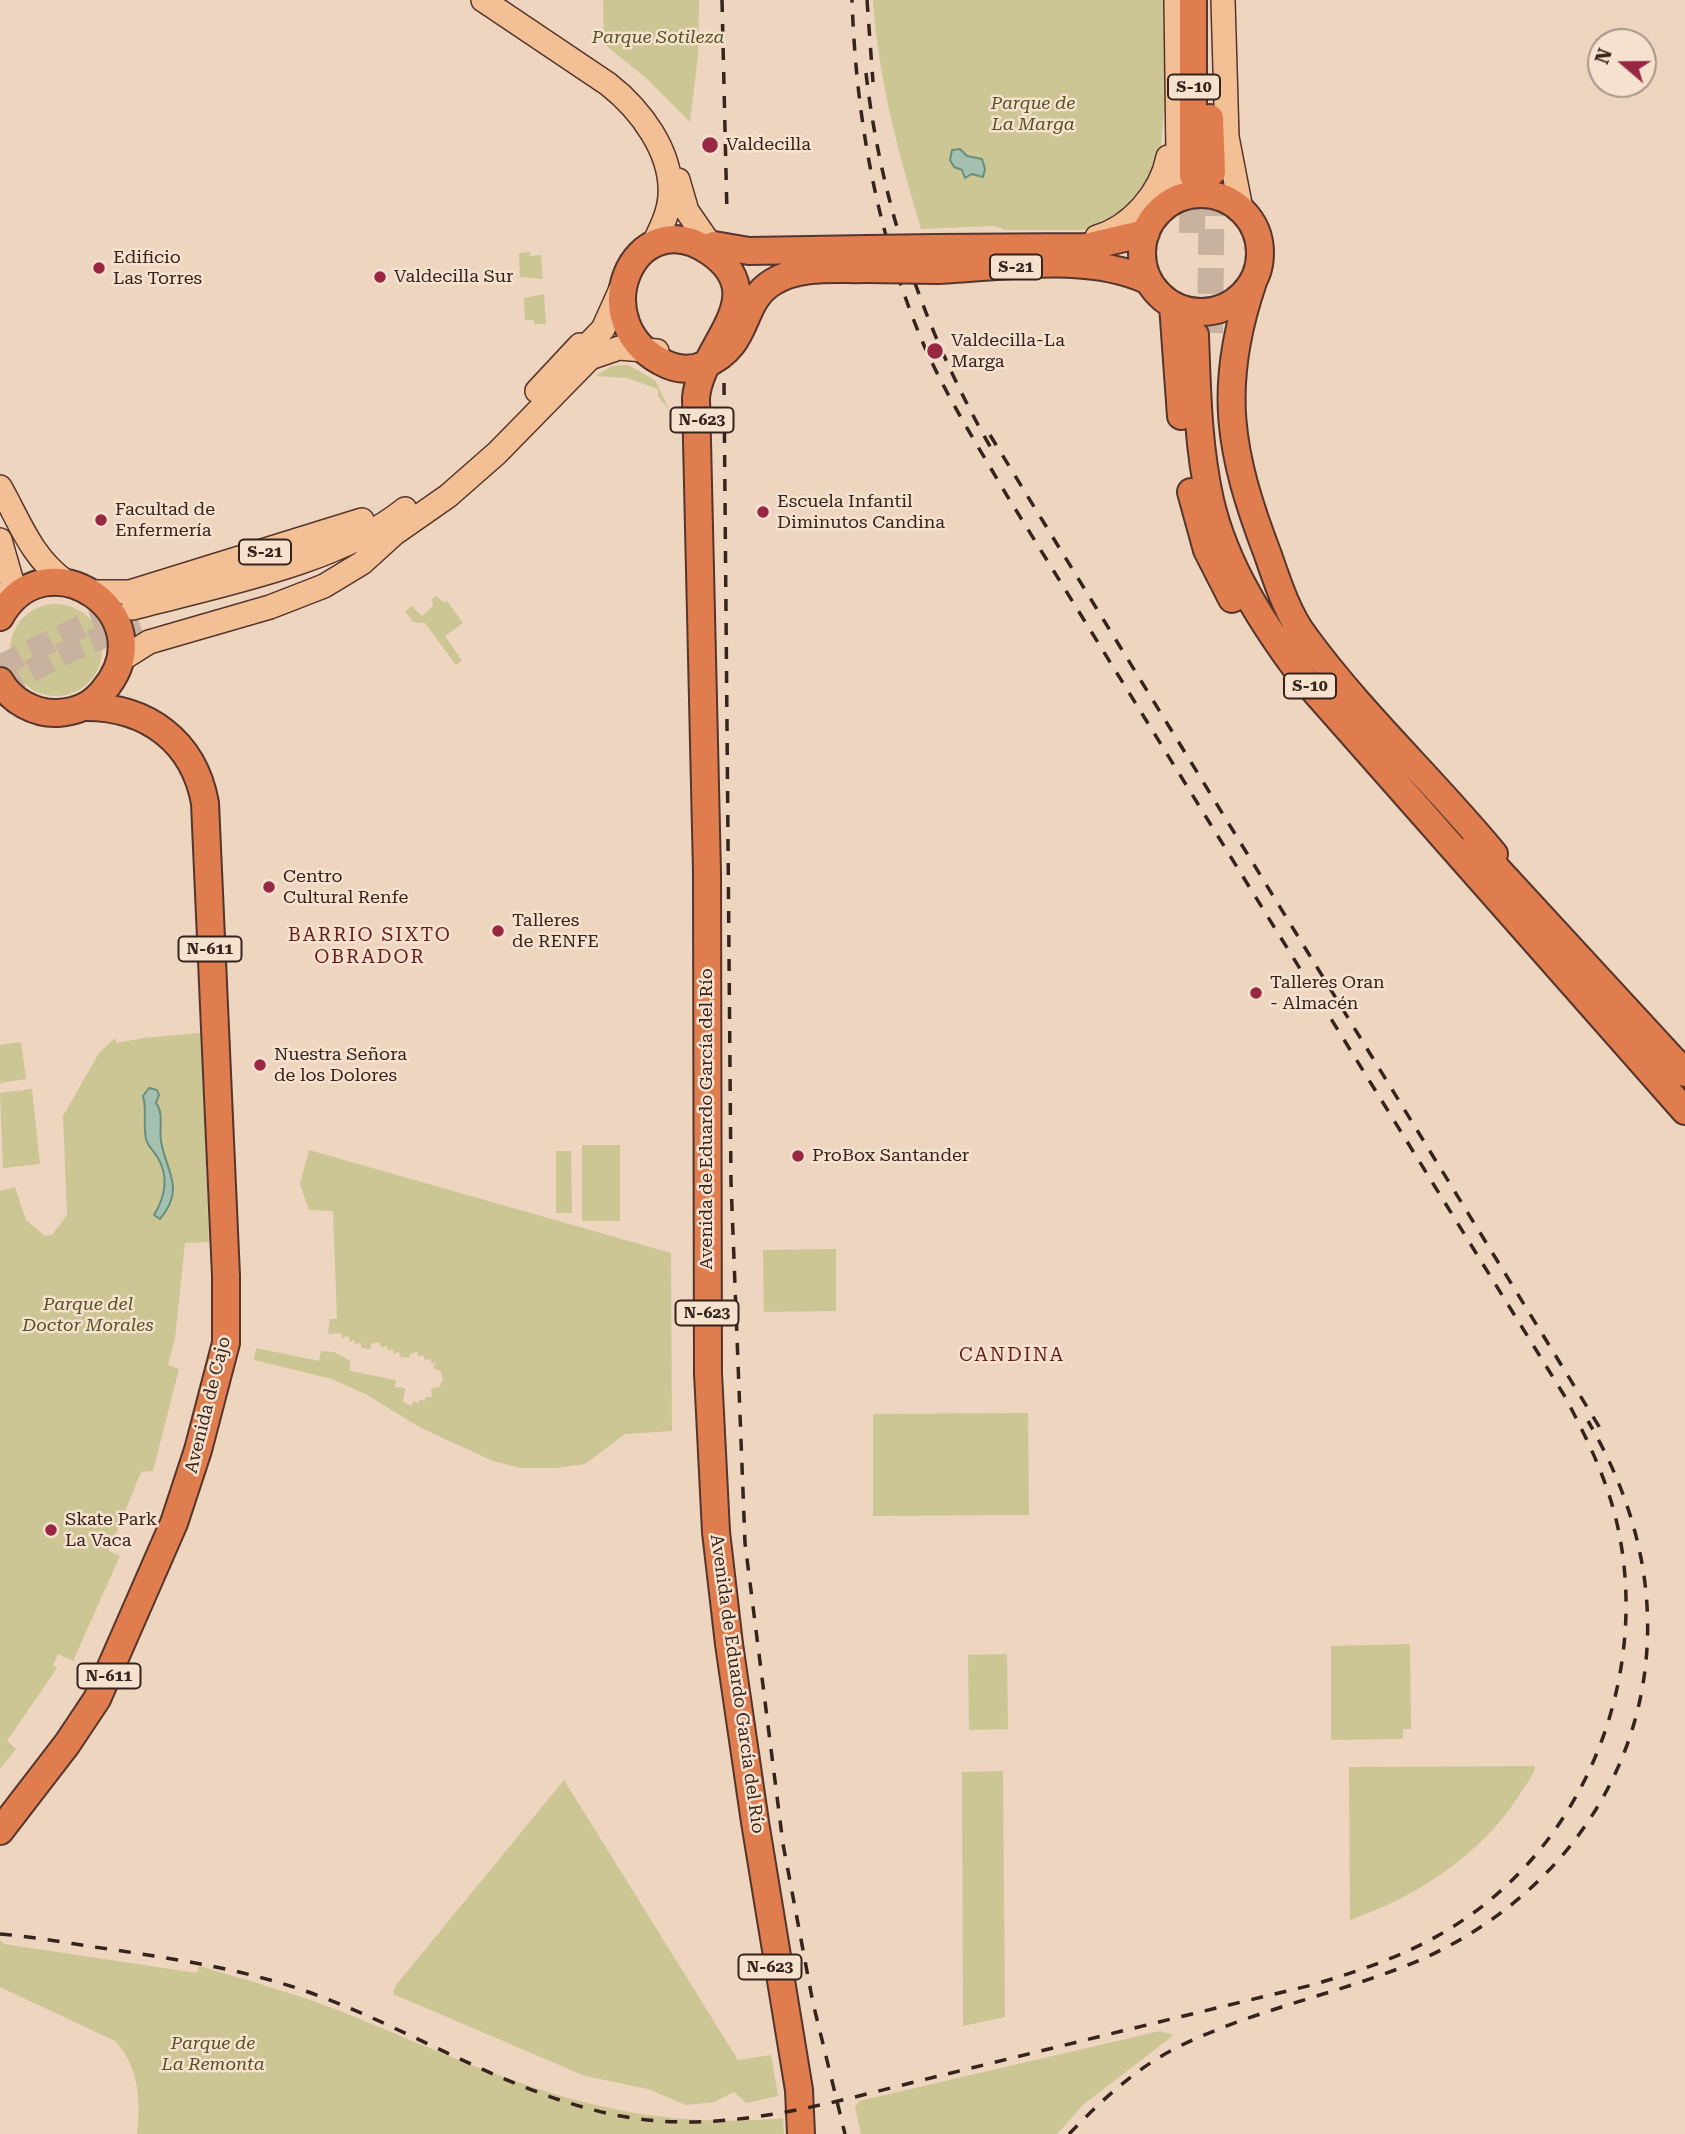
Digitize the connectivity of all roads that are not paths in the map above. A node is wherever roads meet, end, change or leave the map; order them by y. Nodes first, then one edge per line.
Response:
1 (483, 0) edge
2 (506, 0) edge
3 (1176, 0) edge
4 (1192, 0) edge
5 (1208, 0) edge
6 (1223, 0) edge
7 (1177, 109) junction
8 (671, 166) junction
9 (1170, 202) junction
10 (1241, 209) junction
11 (1146, 233) junction
12 (650, 242) junction
13 (714, 245) junction
14 (1068, 246) junction
15 (938, 259) junction
16 (834, 260) junction
17 (1149, 281) junction
18 (1252, 282) junction
19 (617, 289) junction
20 (1173, 304) junction
21 (746, 310) junction
22 (1202, 334) tunnel mouth
23 (711, 359) junction
24 (662, 360) junction
25 (0, 487) edge
26 (1191, 491) junction
27 (408, 506) junction
28 (1186, 525) dead end
29 (395, 533) junction
30 (0, 540) edge
31 (1273, 568) junction
32 (66, 582) junction
33 (92, 592) junction
34 (5, 609) edge
35 (119, 667) junction
36 (0, 681) edge
37 (7, 707) edge
38 (86, 707) junction
39 (142, 720) junction
40 (1412, 740) dead end
41 (1569, 962) junction
42 (1685, 1073) edge
43 (1685, 1111) edge
44 (0, 1831) edge
45 (801, 2134) edge

1 - 8 main road
2 - 8 main road
3 - 7 main road
4 - 5 highway, S-10
6 - 10 main road
7 - 9 main road
7 - 14 main road
8 - 12 main road
8 - 13 main road
9 - 10 highway
9 - 11 highway
10 - 18 highway
11 - 14 highway, S-21
11 - 17 highway
12 - 13 highway, S-21
12 - 19 highway, S-21
12 - 24 highway
13 - 16 highway, S-21
13 - 21 highway
13 - 23 highway
14 - 15 highway, S-21
15 - 16 highway, S-21, bridge
15 - 17 highway, S-21
16 - 21 highway, S-21
17 - 20 highway
18 - 20 highway
18 - 31 highway
19 - 24 highway, Avenida de Eduardo García del Río
19 - 27 main road, S-21
20 - 26 highway
21 - 23 highway, S-21
22 - 41 highway, S-10
23 - 24 highway, S-21
23 - 45 highway, Avenida de Eduardo García del Río / N-623
24 - 29 main road, S-21
24 - 45 highway, Avenida de Eduardo García del Río / N-623
25 - 32 main road
26 - 28 highway
26 - 41 highway
27 - 29 main road, S-21
27 - 33 main road, S-21
29 - 35 main road, S-21
30 - 34 main road
31 - 40 highway
31 - 41 highway
32 - 33 highway, N-611
32 - 34 highway
33 - 35 highway, N-611
35 - 38 highway
35 - 39 highway, N-611
36 - 37 highway, N-611
37 - 38 highway, N-611
38 - 39 highway, N-611
39 - 44 highway, Avenida de Cajo / N-611
41 - 42 highway, S-10
41 - 43 highway, S-10

